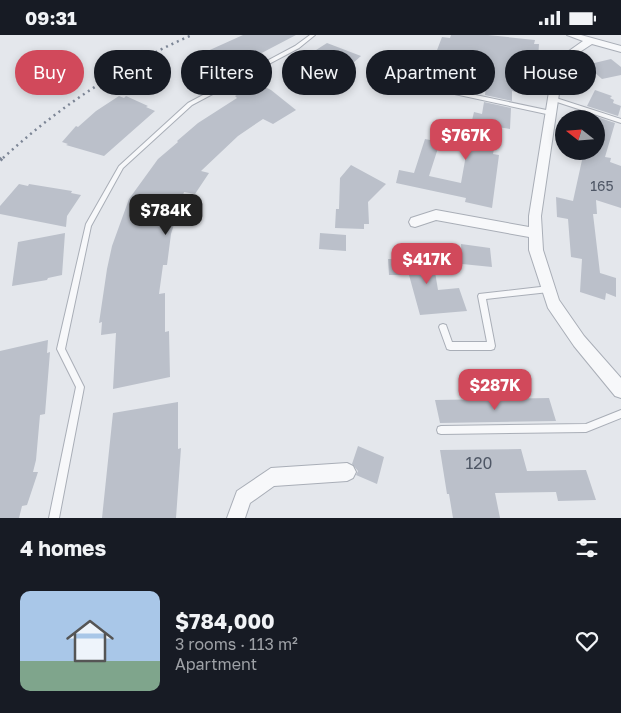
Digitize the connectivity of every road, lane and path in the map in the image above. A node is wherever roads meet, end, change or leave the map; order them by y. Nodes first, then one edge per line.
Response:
1 (313, 35) edge
2 (571, 35) edge
3 (592, 40) junction
4 (621, 49) edge
5 (466, 95) edge
6 (553, 99) junction
7 (550, 113) junction
8 (621, 121) edge
9 (415, 222) dead end
10 (535, 233) junction
11 (549, 289) junction
12 (443, 327) dead end
13 (621, 390) edge
14 (621, 414) edge
15 (441, 430) dead end
16 (347, 472) dead end
17 (54, 518) edge
18 (236, 518) edge

1 - 17 lane
2 - 3 street
3 - 4 street
3 - 6 street
5 - 7 lane
6 - 7 street
6 - 8 lane
7 - 10 street
9 - 10 street
10 - 11 street
11 - 12 lane
11 - 13 street
14 - 15 lane
16 - 18 street

